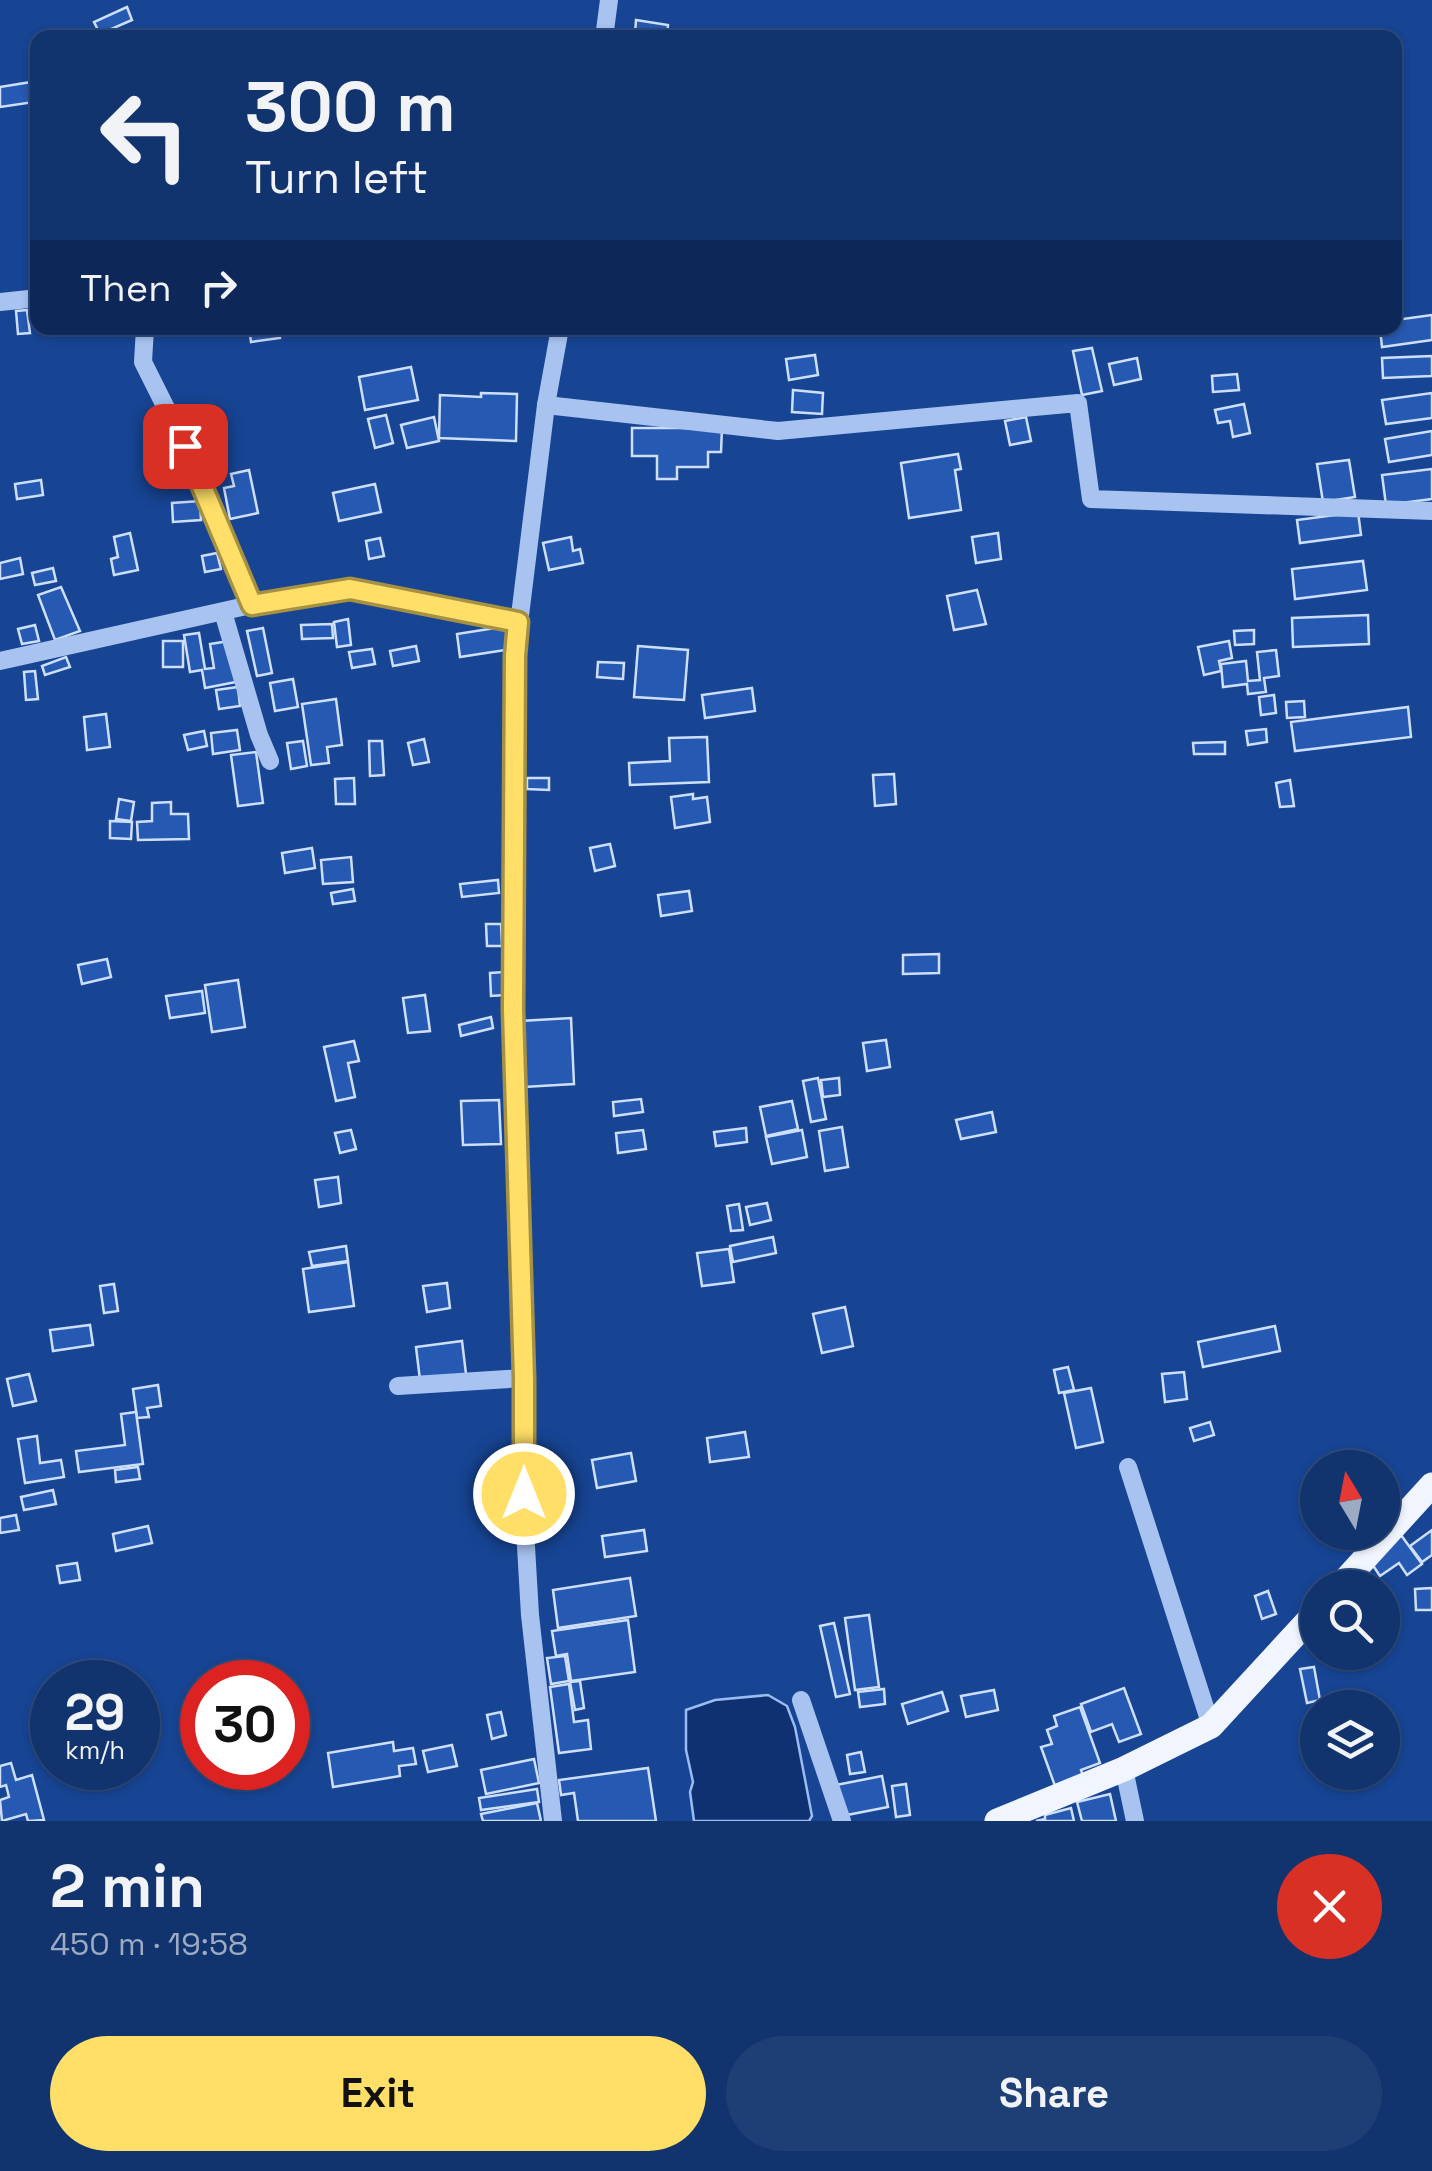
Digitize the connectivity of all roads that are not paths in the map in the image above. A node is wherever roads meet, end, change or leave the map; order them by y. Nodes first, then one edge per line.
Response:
1 (609, 0) edge
2 (605, 30) edge
3 (30, 299) edge
4 (0, 302) edge
5 (145, 335) edge
6 (559, 335) edge
7 (546, 404) junction
8 (1432, 512) edge
9 (252, 605) junction
10 (223, 612) junction
11 (518, 622) junction
12 (0, 661) edge
13 (270, 761) dead end
14 (524, 1378) junction
15 (398, 1386) dead end
16 (1128, 1468) dead end
17 (1432, 1485) edge
18 (1354, 1570) edge
19 (1300, 1630) edge
20 (800, 1700) dead end
21 (1211, 1726) junction
22 (1124, 1769) junction
23 (553, 1821) edge
24 (842, 1821) edge
25 (998, 1821) edge
26 (1135, 1821) edge

1 - 2 street
3 - 4 street
5 - 9 street
6 - 7 street
7 - 8 street
7 - 11 street
9 - 10 street
9 - 11 street
10 - 12 street
10 - 13 street
11 - 14 street
14 - 15 street
14 - 23 street
16 - 21 street
17 - 18 main road
19 - 21 main road
20 - 24 street
21 - 22 main road
22 - 25 main road
22 - 26 street

